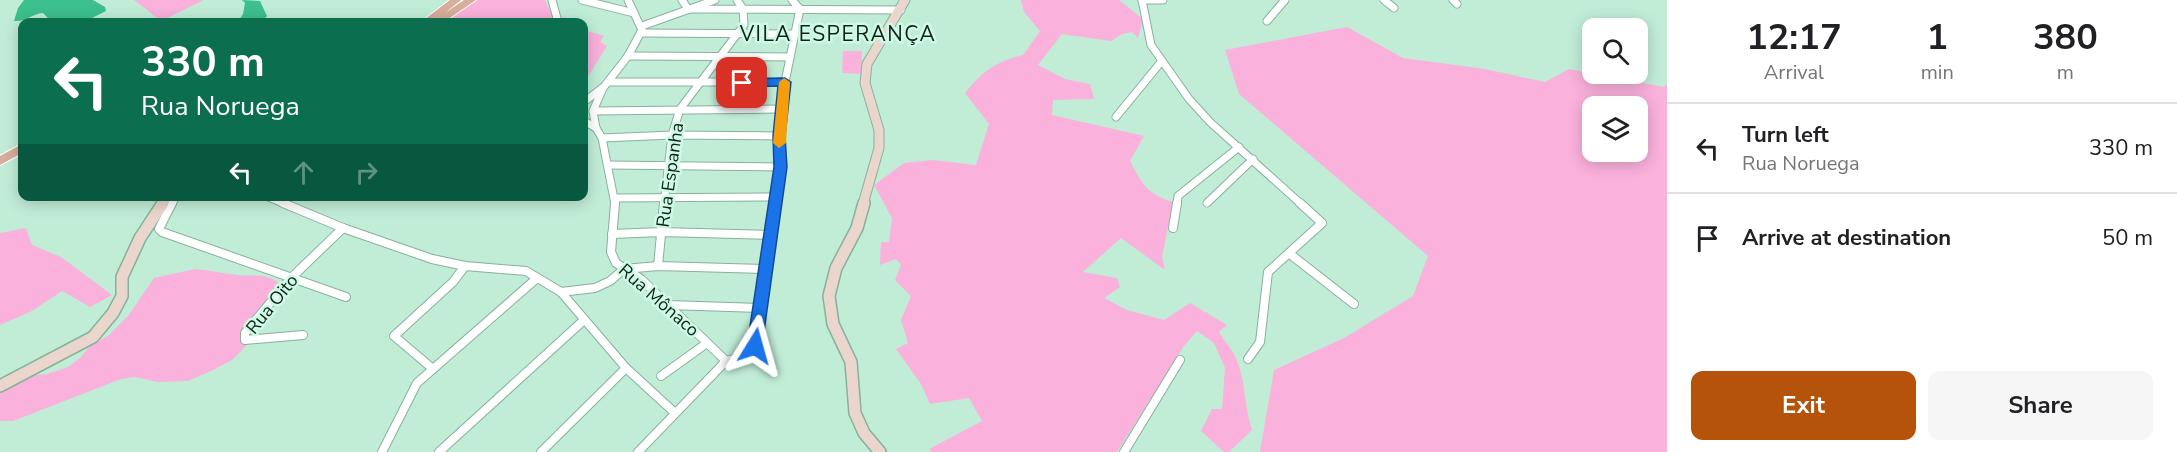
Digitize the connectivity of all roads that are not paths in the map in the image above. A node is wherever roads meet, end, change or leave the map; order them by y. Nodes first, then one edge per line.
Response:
1 (456, 0) edge
2 (471, 0) edge
3 (552, 0) edge
4 (582, 0) edge
5 (628, 0) edge
6 (682, 0) edge
7 (715, 0) edge
8 (737, 0) edge
9 (792, 0) edge
10 (853, 0) edge
11 (1142, 0) edge
12 (1163, 0) edge
13 (1285, 0) edge
14 (1384, 0) edge
15 (903, 5) edge
16 (1394, 8) dead end
17 (688, 9) junction
18 (743, 9) junction
19 (800, 9) junction
20 (860, 10) junction
21 (634, 14) junction
22 (431, 18) edge
23 (444, 18) edge
24 (557, 18) edge
25 (1267, 21) dead end
26 (642, 30) junction
27 (738, 33) junction
28 (793, 34) junction
29 (628, 56) junction
30 (718, 57) junction
31 (790, 57) junction
32 (1161, 62) junction
33 (785, 82) junction
34 (699, 84) junction
35 (606, 85) junction
36 (588, 99) edge
37 (680, 109) junction
38 (782, 109) junction
39 (593, 111) junction
40 (1116, 117) dead end
41 (588, 123) edge
42 (597, 128) junction
43 (672, 135) junction
44 (779, 136) junction
45 (602, 138) junction
46 (1239, 147) junction
47 (18, 150) edge
48 (18, 156) edge
49 (1253, 159) junction
50 (0, 160) edge
51 (608, 165) junction
52 (668, 165) junction
53 (0, 167) edge
54 (781, 167) junction
55 (665, 197) junction
56 (775, 197) junction
57 (615, 198) junction
58 (164, 201) edge
59 (173, 201) edge
60 (278, 201) edge
61 (1207, 203) dead end
62 (343, 228) junction
63 (1173, 228) dead end
64 (662, 232) junction
65 (612, 234) junction
66 (772, 235) junction
67 (1290, 254) junction
68 (465, 266) junction
69 (658, 266) junction
70 (624, 269) junction
71 (766, 269) junction
72 (290, 279) junction
73 (536, 279) junction
74 (561, 292) junction
75 (346, 297) dead end
76 (1354, 304) dead end
77 (668, 305) junction
78 (760, 308) junction
79 (584, 320) junction
80 (303, 335) dead end
81 (707, 343) junction
82 (1248, 359) dead end
83 (1180, 360) dead end
84 (726, 362) junction
85 (626, 368) junction
86 (433, 369) junction
87 (661, 376) dead end
88 (0, 386) edge
89 (675, 412) junction
90 (382, 452) edge
91 (440, 452) edge
92 (541, 452) edge
93 (638, 452) edge
94 (880, 452) edge
95 (1124, 452) edge

1 - 22 main road
2 - 23 main road
3 - 24 street
4 - 21 street
5 - 21 street
6 - 17 street
7 - 17 street
8 - 18 street
9 - 19 street
10 - 20 street
11 - 12 street
11 - 32 street
13 - 25 street
14 - 16 street
15 - 20 street
15 - 94 street
17 - 18 street
17 - 26 street
18 - 19 street
18 - 27 street, Rua Espanha
19 - 20 street
19 - 28 street
21 - 26 street
26 - 27 street
26 - 29 street
27 - 28 street
27 - 30 street, Rua Espanha
28 - 31 street
29 - 30 street
29 - 35 street
30 - 31 street
30 - 34 street, Rua Espanha
31 - 33 street
32 - 40 street
32 - 46 street
33 - 34 street
33 - 38 street
34 - 35 street
34 - 37 street, Rua Espanha
35 - 36 street
35 - 39 street
37 - 38 street
37 - 39 street
37 - 43 street, Rua Espanha
38 - 44 street
39 - 42 street, Rua Mônaco
41 - 42 street
42 - 45 street, Rua Mônaco
43 - 44 street
43 - 45 street
43 - 52 street, Rua Espanha
44 - 54 street
45 - 51 street, Rua Mônaco
46 - 49 street
46 - 63 street
47 - 50 main road
48 - 53 main road
49 - 61 street
49 - 67 street
51 - 52 street
51 - 57 street, Rua Mônaco
52 - 54 street
52 - 55 street, Rua Espanha
54 - 56 street
55 - 56 street
55 - 57 street
55 - 64 street, Rua Espanha
56 - 66 street
57 - 65 street, Rua Mônaco
58 - 88 street
59 - 72 street
60 - 62 street
62 - 68 street
62 - 72 street, Rua Oito
64 - 65 street
64 - 66 street
64 - 69 street, Rua Espanha
65 - 70 street, Rua Mônaco
66 - 71 street
67 - 76 street
67 - 82 street
68 - 73 street
68 - 86 street
69 - 70 street
69 - 71 street
70 - 74 street
70 - 77 street, Rua Mônaco
71 - 78 street
72 - 75 street
72 - 80 street, Rua Oito
73 - 74 street
73 - 86 street
74 - 79 street
77 - 78 street
77 - 81 street, Rua Mônaco
78 - 84 street
79 - 85 street
79 - 91 street
81 - 84 street, Rua Mônaco
81 - 87 street
83 - 95 street
84 - 89 street
85 - 89 street
85 - 92 street
86 - 90 street
89 - 93 street

